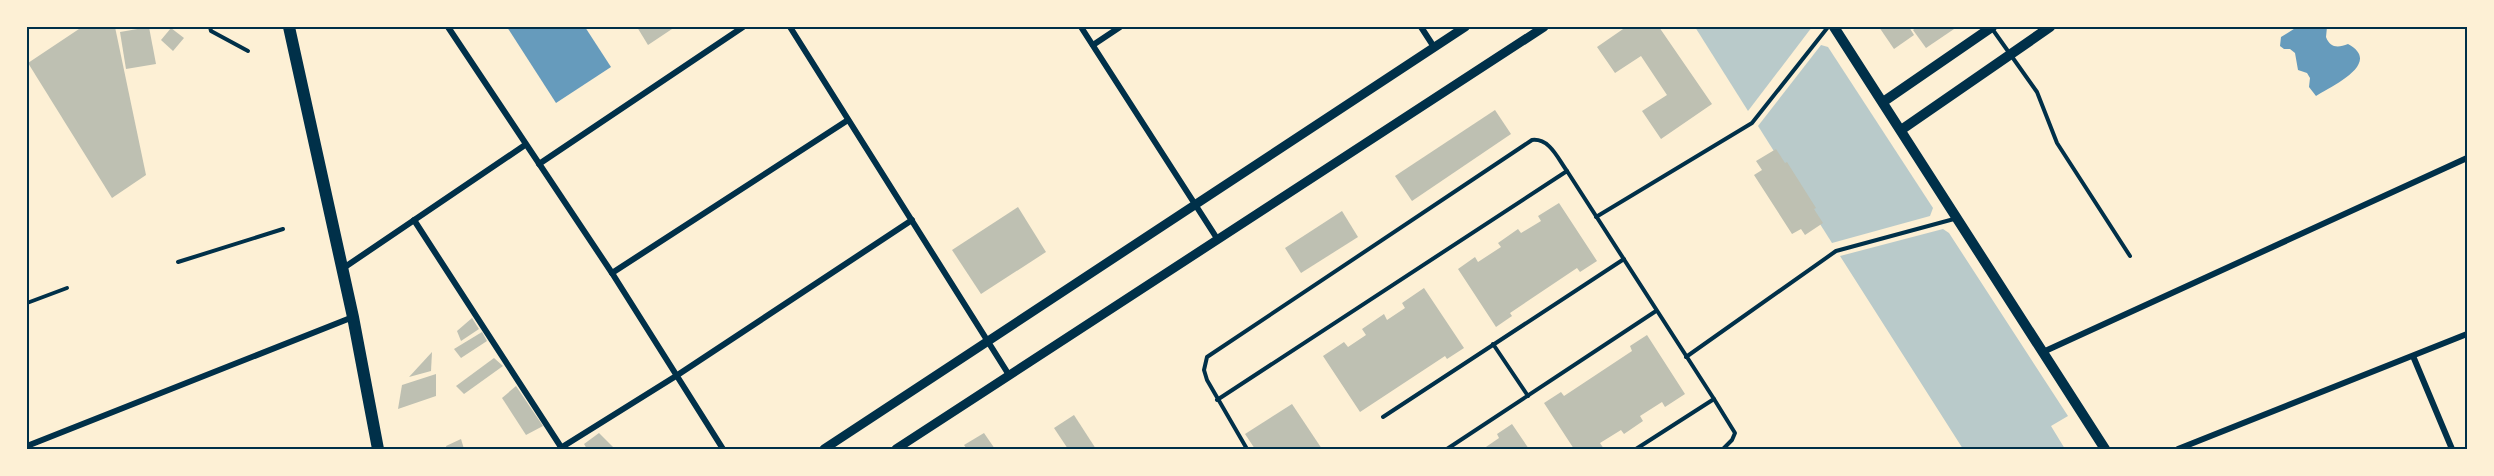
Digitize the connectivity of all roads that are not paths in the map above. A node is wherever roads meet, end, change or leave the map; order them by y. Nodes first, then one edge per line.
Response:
1 (204, 27) edge
2 (290, 27) edge
3 (448, 27) edge
4 (743, 27) edge
5 (790, 27) edge
6 (1081, 27) edge
7 (1120, 27) edge
8 (1421, 27) edge
9 (1465, 27) edge
10 (1544, 27) edge
11 (1828, 27) edge
12 (1834, 27) edge
13 (1992, 27) edge
14 (2050, 27) edge
15 (210, 29) edge
16 (1093, 45) junction
17 (1434, 47) junction
18 (249, 51) dead end
19 (2011, 54) junction
20 (1883, 102) junction
21 (848, 120) junction
22 (1901, 129) junction
23 (525, 145) junction
24 (2467, 158) edge
25 (539, 164) junction
26 (1567, 171) junction
27 (1195, 204) junction
28 (1596, 217) junction
29 (1958, 218) junction
30 (414, 220) junction
31 (912, 220) junction
32 (283, 229) dead end
33 (1218, 240) junction
34 (2130, 256) dead end
35 (1624, 259) junction
36 (178, 262) dead end
37 (342, 269) junction
38 (612, 273) junction
39 (67, 288) dead end
40 (27, 303) edge
41 (1656, 311) junction
42 (353, 317) junction
43 (2467, 334) edge
44 (987, 340) junction
45 (1493, 344) junction
46 (2043, 352) junction
47 (2413, 356) junction
48 (1686, 357) junction
49 (1009, 375) junction
50 (676, 376) junction
51 (1528, 396) junction
52 (1714, 399) junction
53 (1217, 400) junction
54 (1383, 417) dead end
55 (27, 446) edge
56 (560, 448) edge
57 (378, 449) edge
58 (723, 449) edge
59 (824, 449) edge
60 (896, 449) edge
61 (1247, 449) edge
62 (1447, 449) edge
63 (1636, 449) edge
64 (1723, 449) edge
65 (2105, 449) edge
66 (2178, 449) edge
67 (2452, 449) edge

1 - 15 lane
2 - 37 main road
3 - 23 street
4 - 25 street
5 - 21 street
6 - 16 street
7 - 16 street
8 - 17 street
9 - 17 street
10 - 33 street
11 - 28 lane
12 - 20 main road
13 - 19 lane
13 - 20 main road
14 - 19 main road
15 - 18 lane
16 - 27 street
17 - 27 street
19 - 22 main road
19 - 34 lane
20 - 22 main road
21 - 31 street
21 - 38 street
22 - 29 main road
23 - 25 street
23 - 30 street
24 - 46 street
25 - 38 street
26 - 28 lane
26 - 53 lane
26 - 53 lane
27 - 33 street
27 - 44 street
28 - 35 lane
29 - 46 main road
29 - 48 lane
30 - 37 street
30 - 56 street
31 - 44 street
31 - 50 street
32 - 36 lane
33 - 49 street
35 - 41 lane
35 - 45 lane
37 - 42 main road
38 - 50 street
39 - 40 lane
41 - 48 lane
41 - 51 lane
42 - 55 street
42 - 57 main road
43 - 47 street
44 - 49 street
44 - 59 street
45 - 51 lane
45 - 54 lane
46 - 65 main road
47 - 66 street
47 - 67 street
48 - 52 lane
49 - 60 street
50 - 56 street
50 - 58 street
51 - 62 lane
52 - 63 lane
52 - 64 lane
53 - 61 lane

